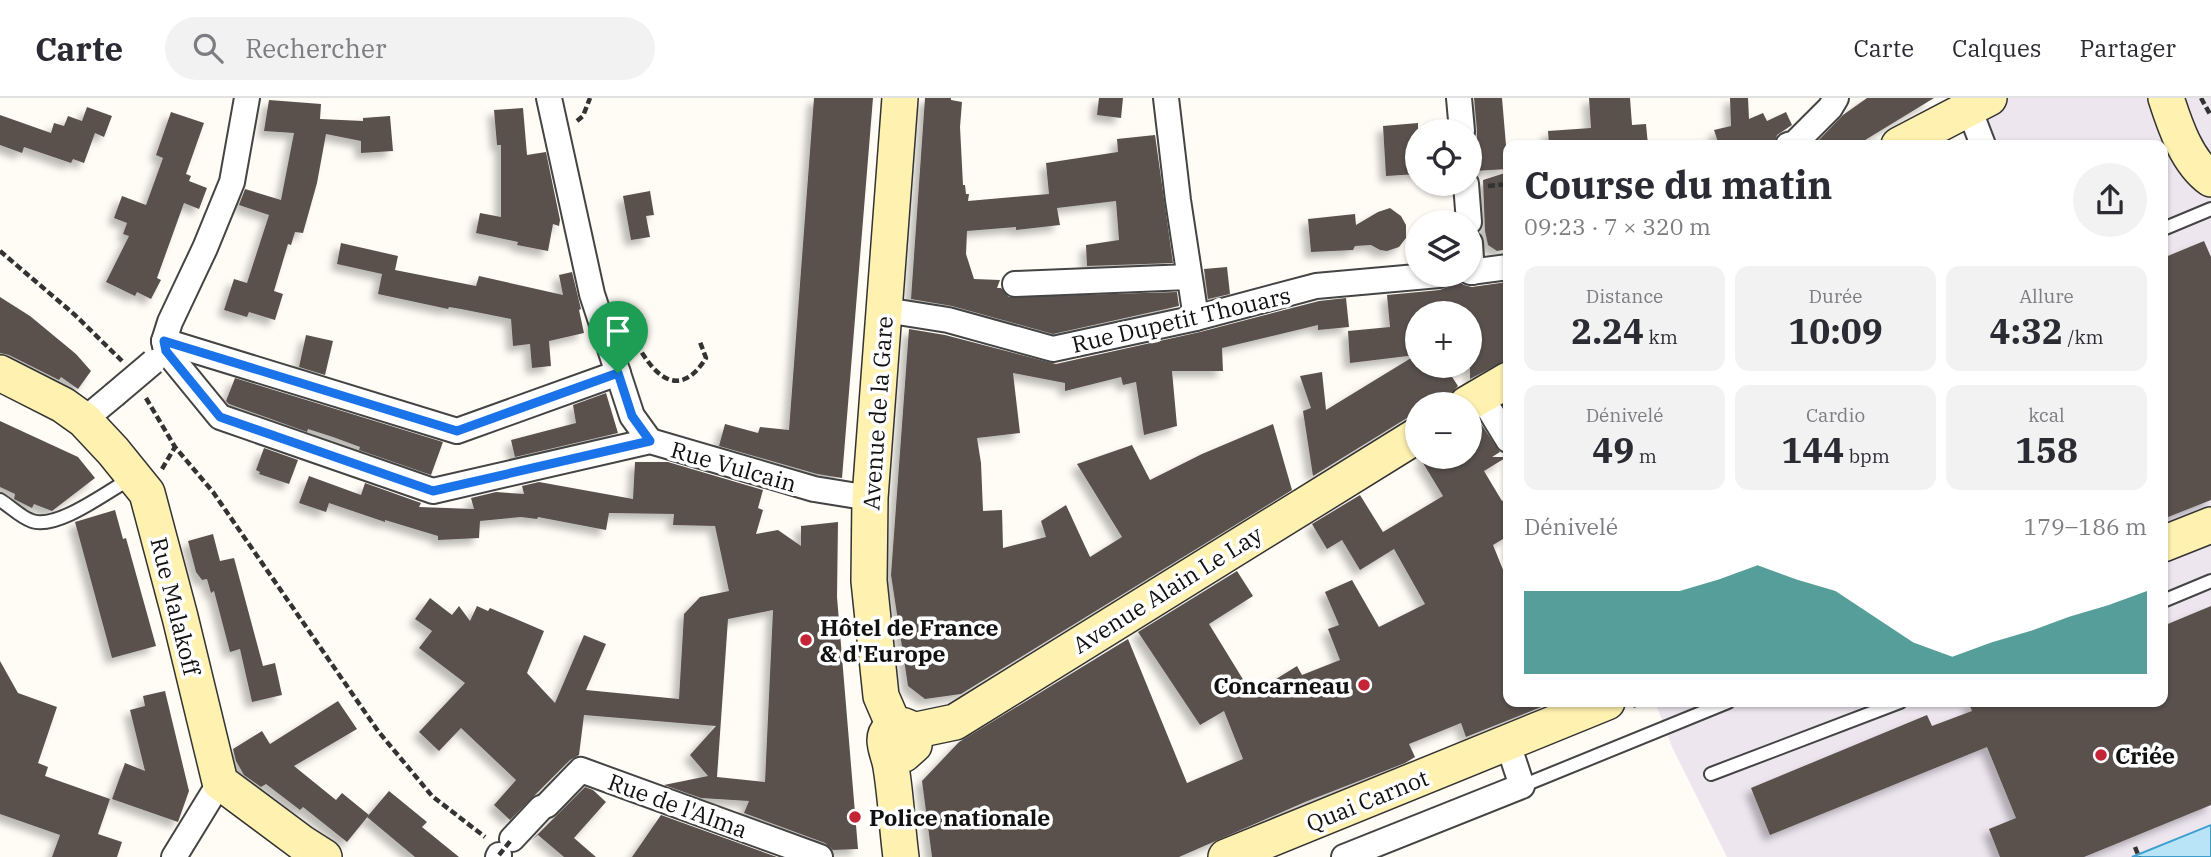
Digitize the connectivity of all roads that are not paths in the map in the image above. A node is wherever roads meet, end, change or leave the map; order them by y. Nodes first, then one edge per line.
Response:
1 (247, 98) edge
2 (549, 98) edge
3 (900, 98) edge
4 (1167, 98) edge
5 (1460, 98) edge
6 (1836, 98) edge
7 (2166, 98) edge
8 (1974, 101) edge
9 (1461, 119) edge
10 (1798, 140) edge
11 (1908, 140) edge
12 (1982, 140) edge
13 (2211, 179) edge
14 (2211, 209) edge
15 (2168, 227) edge
16 (1503, 268) edge
17 (1482, 271) edge
18 (1189, 277) junction
19 (1405, 278) edge
20 (1015, 284) dead end
21 (885, 310) junction
22 (1196, 318) junction
23 (161, 352) junction
24 (0, 373) edge
25 (618, 373) junction
26 (1486, 393) edge
27 (84, 420) junction
28 (1503, 429) edge
29 (650, 441) junction
30 (1405, 443) edge
31 (134, 477) junction
32 (870, 498) junction
33 (0, 500) edge
34 (2211, 525) edge
35 (2168, 542) edge
36 (2211, 582) edge
37 (2168, 599) edge
38 (1595, 707) edge
39 (1716, 707) edge
40 (1887, 707) edge
41 (900, 739) junction
42 (1508, 744) junction
43 (1711, 774) dead end
44 (220, 782) junction
45 (1522, 786) junction
46 (502, 850) edge
47 (309, 852) edge
48 (174, 857) edge
49 (821, 857) edge
50 (901, 857) edge
51 (916, 857) edge
52 (1226, 857) edge
53 (1344, 857) edge

1 - 23 street
2 - 25 street
3 - 21 main road, Avenue de la Gare
4 - 18 street
5 - 9 street
6 - 10 street
7 - 13 main road
8 - 11 main road
8 - 12 street
14 - 15 lane
16 - 17 street
18 - 20 street
18 - 22 street
19 - 22 street, Rue Dupetit Thouars
21 - 22 street, Rue Dupetit Thouars
21 - 32 main road, Avenue de la Gare
23 - 25 street
23 - 27 street, bridge
23 - 29 street, Rue Vulcain
24 - 27 main road, Rue Malakoff
25 - 29 street
26 - 28 street
27 - 31 main road, Rue Malakoff
29 - 32 street, Rue Vulcain
30 - 41 main road, Avenue Alain Le Lay
31 - 33 lane
31 - 44 main road, Rue Malakoff
32 - 41 main road, Avenue de la Gare
34 - 35 main road
36 - 37 lane
38 - 42 main road, Quai Carnot
39 - 45 lane
40 - 43 lane
41 - 50 main road, Avenue de la Gare
41 - 51 main road, Avenue de la Gare
42 - 45 street
42 - 52 main road, Quai Carnot
44 - 47 main road
44 - 48 street
45 - 53 street
46 - 49 street, Rue de l'Alma

